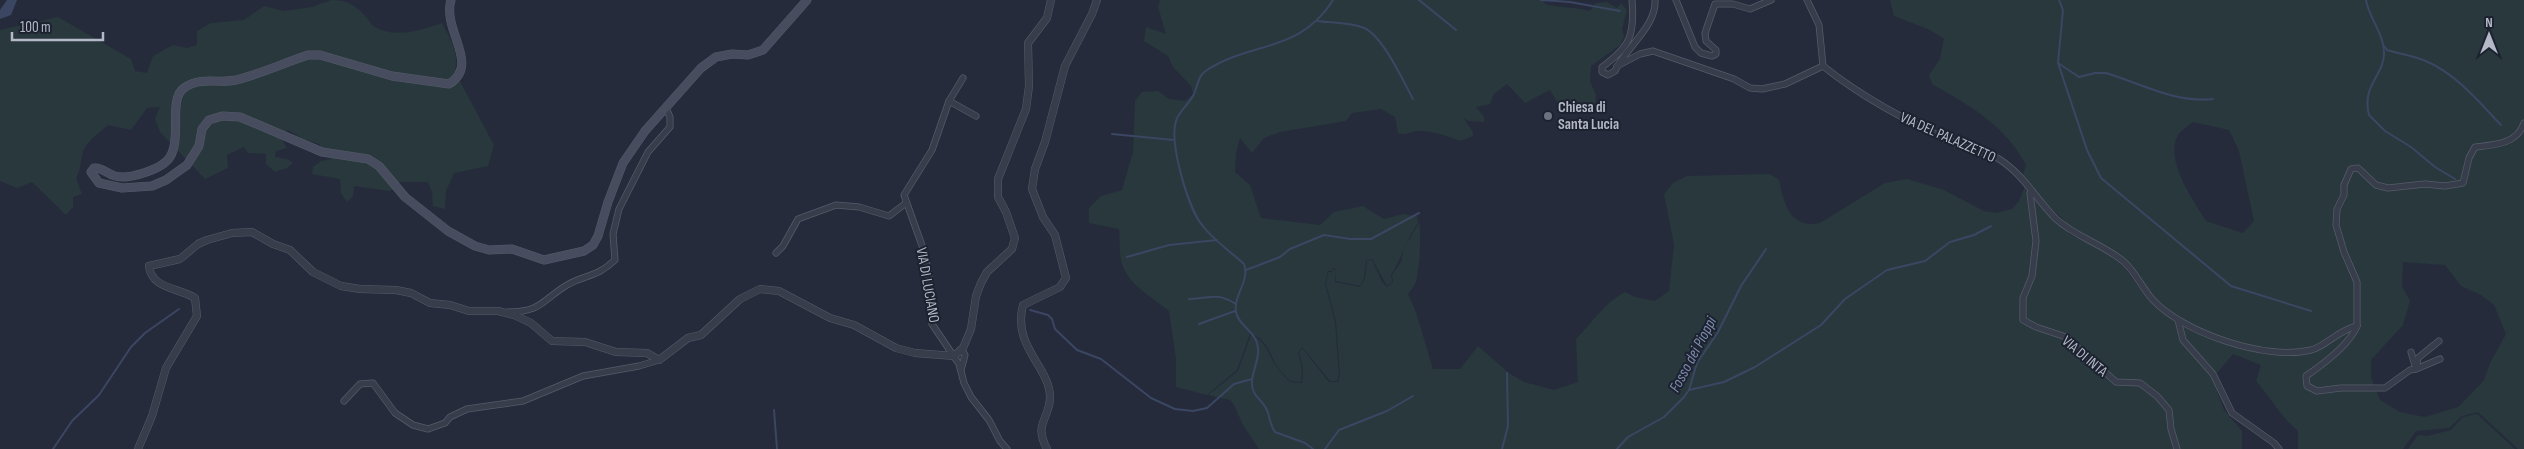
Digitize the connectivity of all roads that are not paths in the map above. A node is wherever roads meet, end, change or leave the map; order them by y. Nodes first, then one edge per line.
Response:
1 (451, 0) edge
2 (807, 0) edge
3 (1051, 0) edge
4 (1097, 0) edge
5 (1632, 0) edge
6 (1655, 0) edge
7 (1676, 0) edge
8 (1770, 0) edge
9 (1807, 0) edge
10 (1618, 66) junction
11 (1822, 66) junction
12 (963, 78) dead end
13 (949, 101) junction
14 (666, 108) junction
15 (976, 116) dead end
16 (2524, 123) edge
17 (2029, 190) junction
18 (906, 203) junction
19 (776, 253) dead end
20 (498, 311) junction
21 (2178, 320) junction
22 (2357, 326) junction
23 (2439, 341) dead end
24 (961, 349) junction
25 (2411, 352) dead end
26 (954, 356) junction
27 (2440, 359) dead end
28 (659, 360) junction
29 (2416, 369) junction
30 (961, 371) junction
31 (344, 401) dead end
32 (138, 449) edge
33 (1008, 449) edge
34 (1047, 449) edge
35 (2177, 449) edge
36 (2279, 449) edge

1 - 14 main road
2 - 14 main road
3 - 24 street
4 - 34 street
5 - 10 street
6 - 10 street
7 - 8 street
9 - 11 street
10 - 11 street
11 - 17 street, VIA DEL PALAZZETTO
12 - 13 street
13 - 15 street
13 - 18 street
14 - 20 street
16 - 22 street
17 - 21 street, VIA DEL PALAZZETTO
17 - 35 street, VIA DI INTA
18 - 19 street
18 - 26 street, VIA DI LUCIANO
20 - 28 street
20 - 32 street
21 - 22 street, VIA DEL PALAZZETTO
21 - 36 street
22 - 29 street
23 - 29 street
24 - 26 street
24 - 30 street
25 - 29 street
26 - 28 street
26 - 30 street, VIA DI LUCIANO
27 - 29 street
28 - 31 street
30 - 33 street, VIA DI LUCIANO

